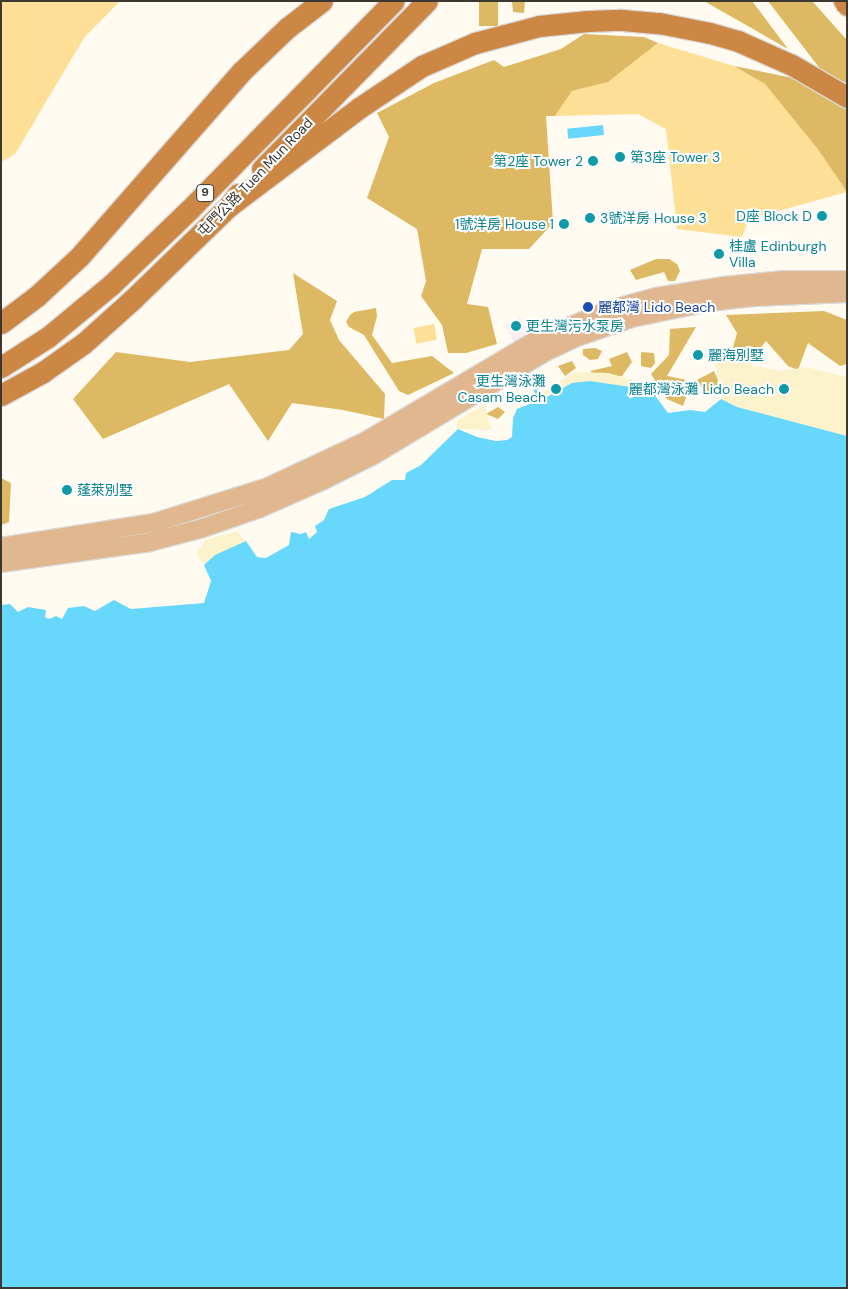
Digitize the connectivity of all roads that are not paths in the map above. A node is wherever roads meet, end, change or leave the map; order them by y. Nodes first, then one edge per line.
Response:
1 (322, 1) edge
2 (394, 1) edge
3 (427, 1) edge
4 (844, 1) edge
5 (847, 5) edge
6 (841, 93) edge
7 (229, 206) junction
8 (847, 280) edge
9 (847, 294) edge
10 (1, 323) edge
11 (1, 367) edge
12 (1, 396) edge
13 (1, 547) edge
14 (1, 563) edge

1 - 10 highway
2 - 11 highway, 屯門公路 Tuen Mun Road / 9
3 - 7 highway, 屯門公路 Tuen Mun Road / 9
4 - 5 highway
6 - 7 highway
7 - 12 highway, 屯門公路 Tuen Mun Road / 9
8 - 13 main road
9 - 14 main road

